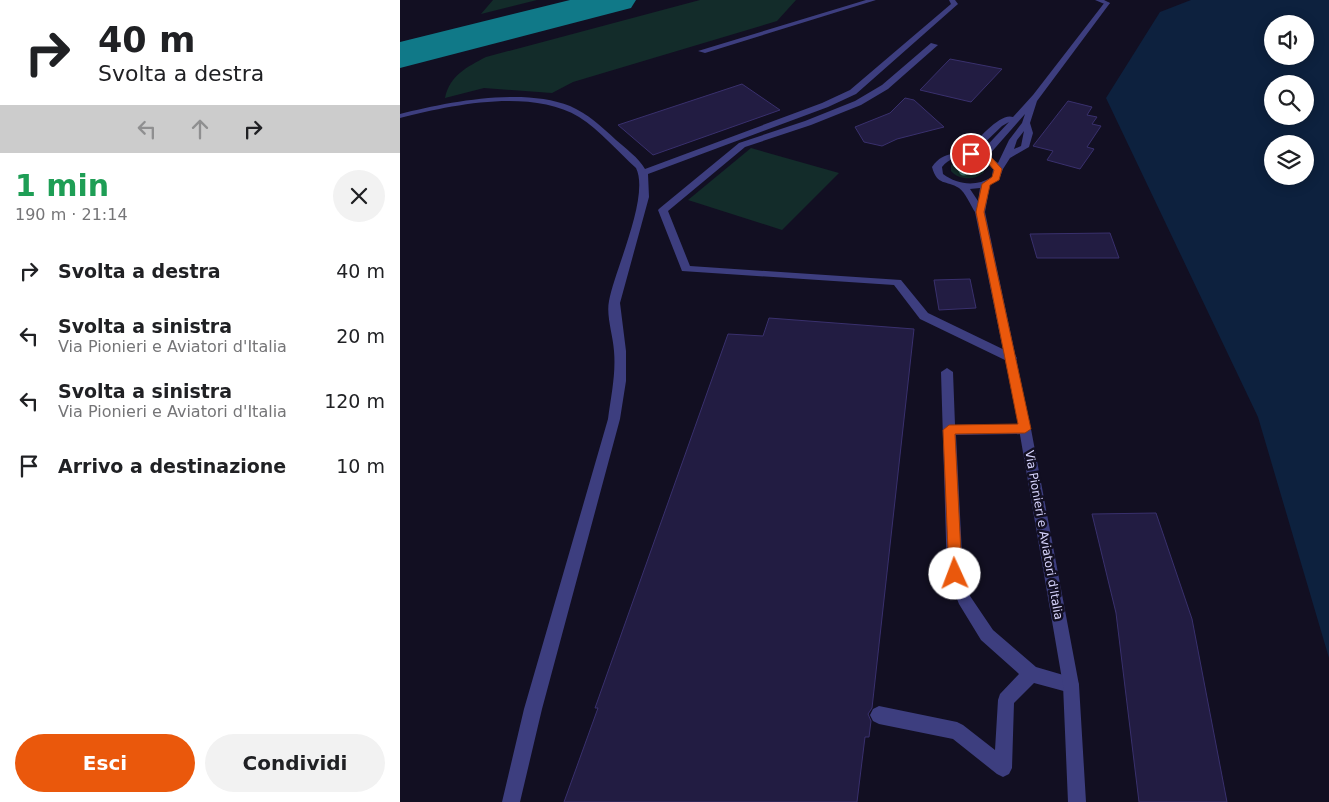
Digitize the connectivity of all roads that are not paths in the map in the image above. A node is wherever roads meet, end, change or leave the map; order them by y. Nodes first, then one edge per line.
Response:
1 (872, 0) edge
2 (952, 0) edge
3 (1098, 0) edge
4 (934, 46) dead end
5 (702, 51) dead end
6 (1036, 97) junction
7 (1019, 114) junction
8 (400, 116) edge
9 (1026, 123) junction
10 (968, 154) junction
11 (1007, 156) junction
12 (982, 157) junction
13 (998, 169) junction
14 (643, 173) junction
15 (986, 184) junction
16 (963, 186) junction
17 (980, 212) junction
18 (1011, 358) junction
19 (947, 372) dead end
20 (1025, 429) junction
21 (949, 430) junction
22 (1031, 674) junction
23 (1071, 686) junction
24 (879, 715) dead end
25 (511, 802) edge
26 (1077, 802) edge

1 - 5 street
2 - 14 street
3 - 6 street
4 - 18 street
6 - 7 street
6 - 9 street
7 - 10 street
7 - 12 street
8 - 14 street
9 - 11 street
9 - 11 street
10 - 12 street
10 - 16 street
11 - 13 street, Via Pionieri e Aviatori d'Italia
12 - 13 street
13 - 15 street, Via Pionieri e Aviatori d'Italia
14 - 25 street
15 - 16 street
15 - 17 street, Via Pionieri e Aviatori d'Italia
16 - 17 street, Via Pionieri e Aviatori d'Italia
17 - 18 street, Via Pionieri e Aviatori d'Italia
18 - 20 street, Via Pionieri e Aviatori d'Italia
19 - 21 street
20 - 21 street
20 - 23 street, Via Pionieri e Aviatori d'Italia
21 - 22 street
22 - 23 street
22 - 24 street
23 - 26 street, Via Pionieri e Aviatori d'Italia

